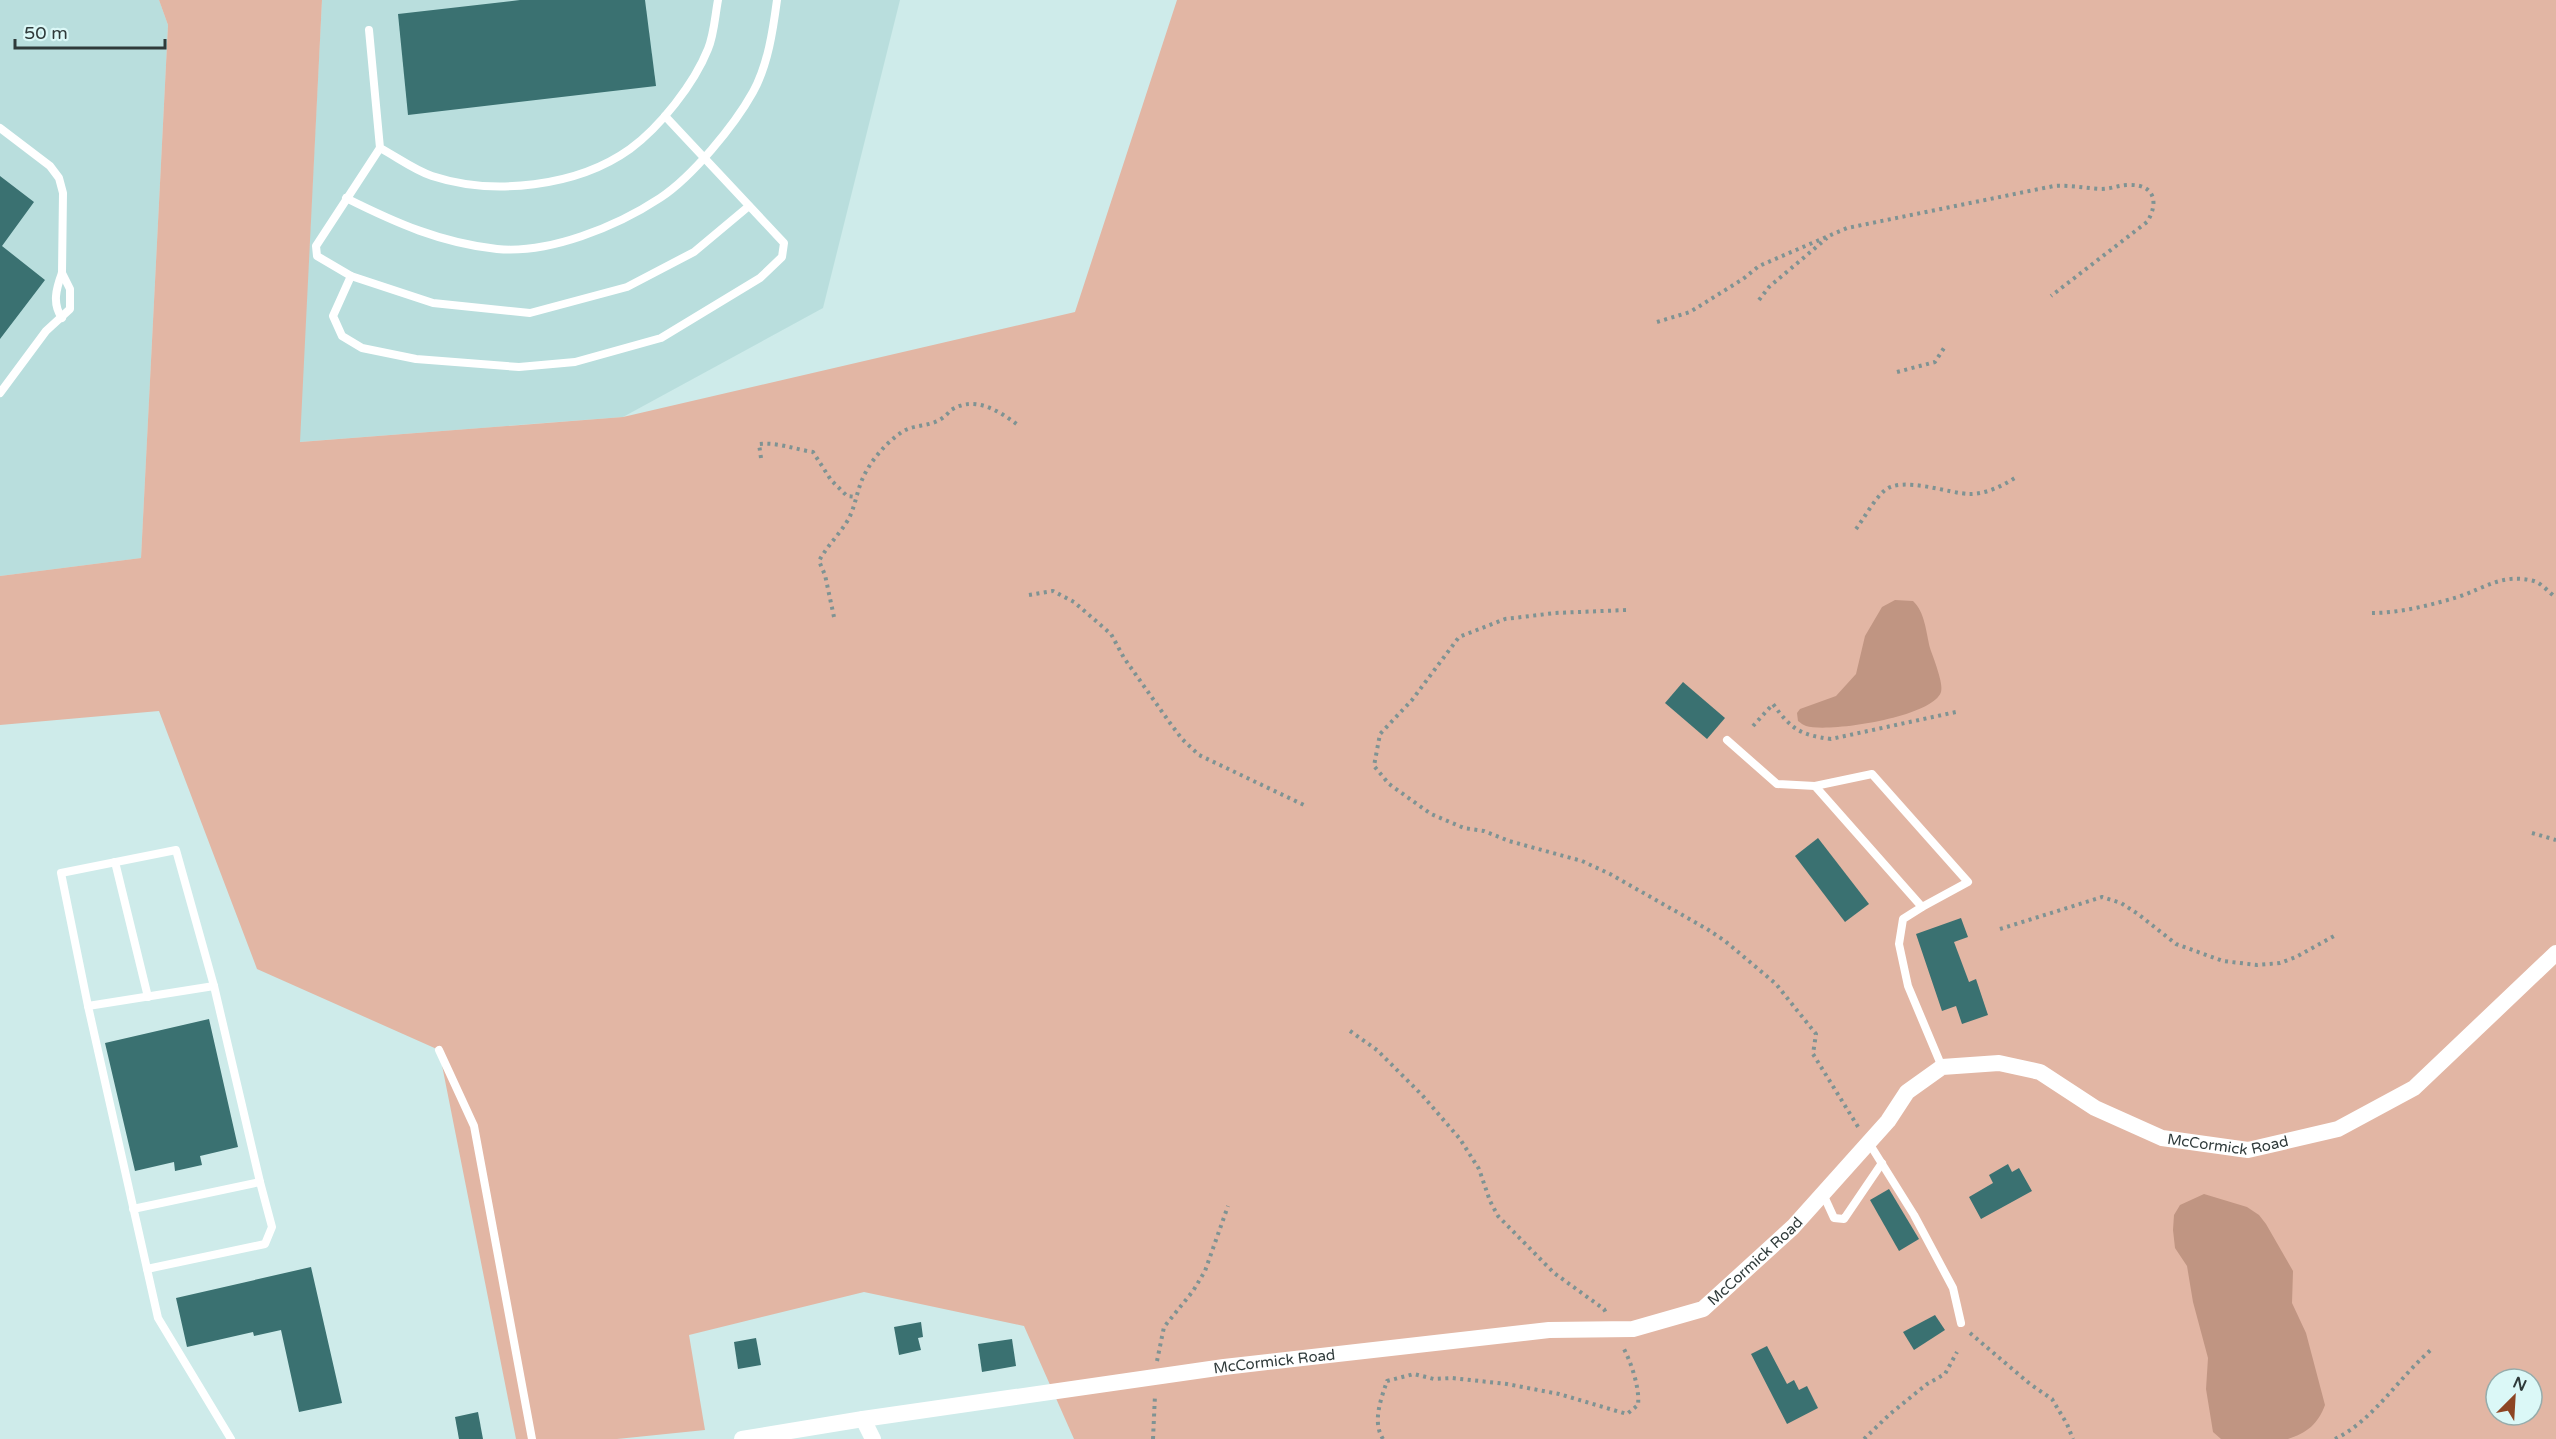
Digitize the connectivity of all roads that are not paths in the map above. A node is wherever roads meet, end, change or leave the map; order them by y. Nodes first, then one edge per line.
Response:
1 (718, 0) edge
2 (777, 0) edge
3 (369, 30) dead end
4 (665, 116) junction
5 (0, 128) edge
6 (380, 148) junction
7 (705, 159) junction
8 (346, 198) junction
9 (749, 206) junction
10 (62, 273) junction
11 (351, 276) junction
12 (62, 318) junction
13 (0, 393) edge
14 (1727, 740) dead end
15 (1815, 786) junction
16 (115, 862) junction
17 (1922, 907) junction
18 (2556, 953) edge
19 (214, 986) junction
20 (148, 997) junction
21 (88, 1006) junction
22 (439, 1050) dead end
23 (1942, 1067) junction
24 (1869, 1143) junction
25 (1882, 1163) junction
26 (260, 1182) junction
27 (1823, 1194) junction
28 (133, 1209) junction
29 (147, 1269) junction
30 (1961, 1323) dead end
31 (863, 1419) junction
32 (231, 1439) edge
33 (532, 1439) edge
34 (742, 1439) edge
35 (873, 1439) edge

1 - 4 lane
2 - 7 lane
3 - 6 lane
4 - 6 lane
4 - 7 lane
5 - 10 lane
6 - 8 lane
7 - 8 lane
7 - 9 lane
8 - 11 lane
9 - 11 lane
9 - 11 lane
10 - 12 lane
10 - 12 lane
12 - 13 lane
14 - 15 lane
15 - 17 lane
15 - 17 lane
16 - 19 lane
16 - 20 lane
16 - 21 lane
17 - 23 lane
18 - 23 street, McCormick Road
19 - 20 lane
19 - 26 lane
20 - 21 lane
21 - 28 lane
22 - 33 lane
23 - 24 street, McCormick Road
24 - 25 lane
24 - 27 street, McCormick Road
25 - 27 lane
25 - 30 lane
26 - 28 lane
26 - 29 lane
27 - 31 street, McCormick Road
28 - 29 lane
29 - 32 lane
31 - 34 street, McCormick Road
31 - 35 street

